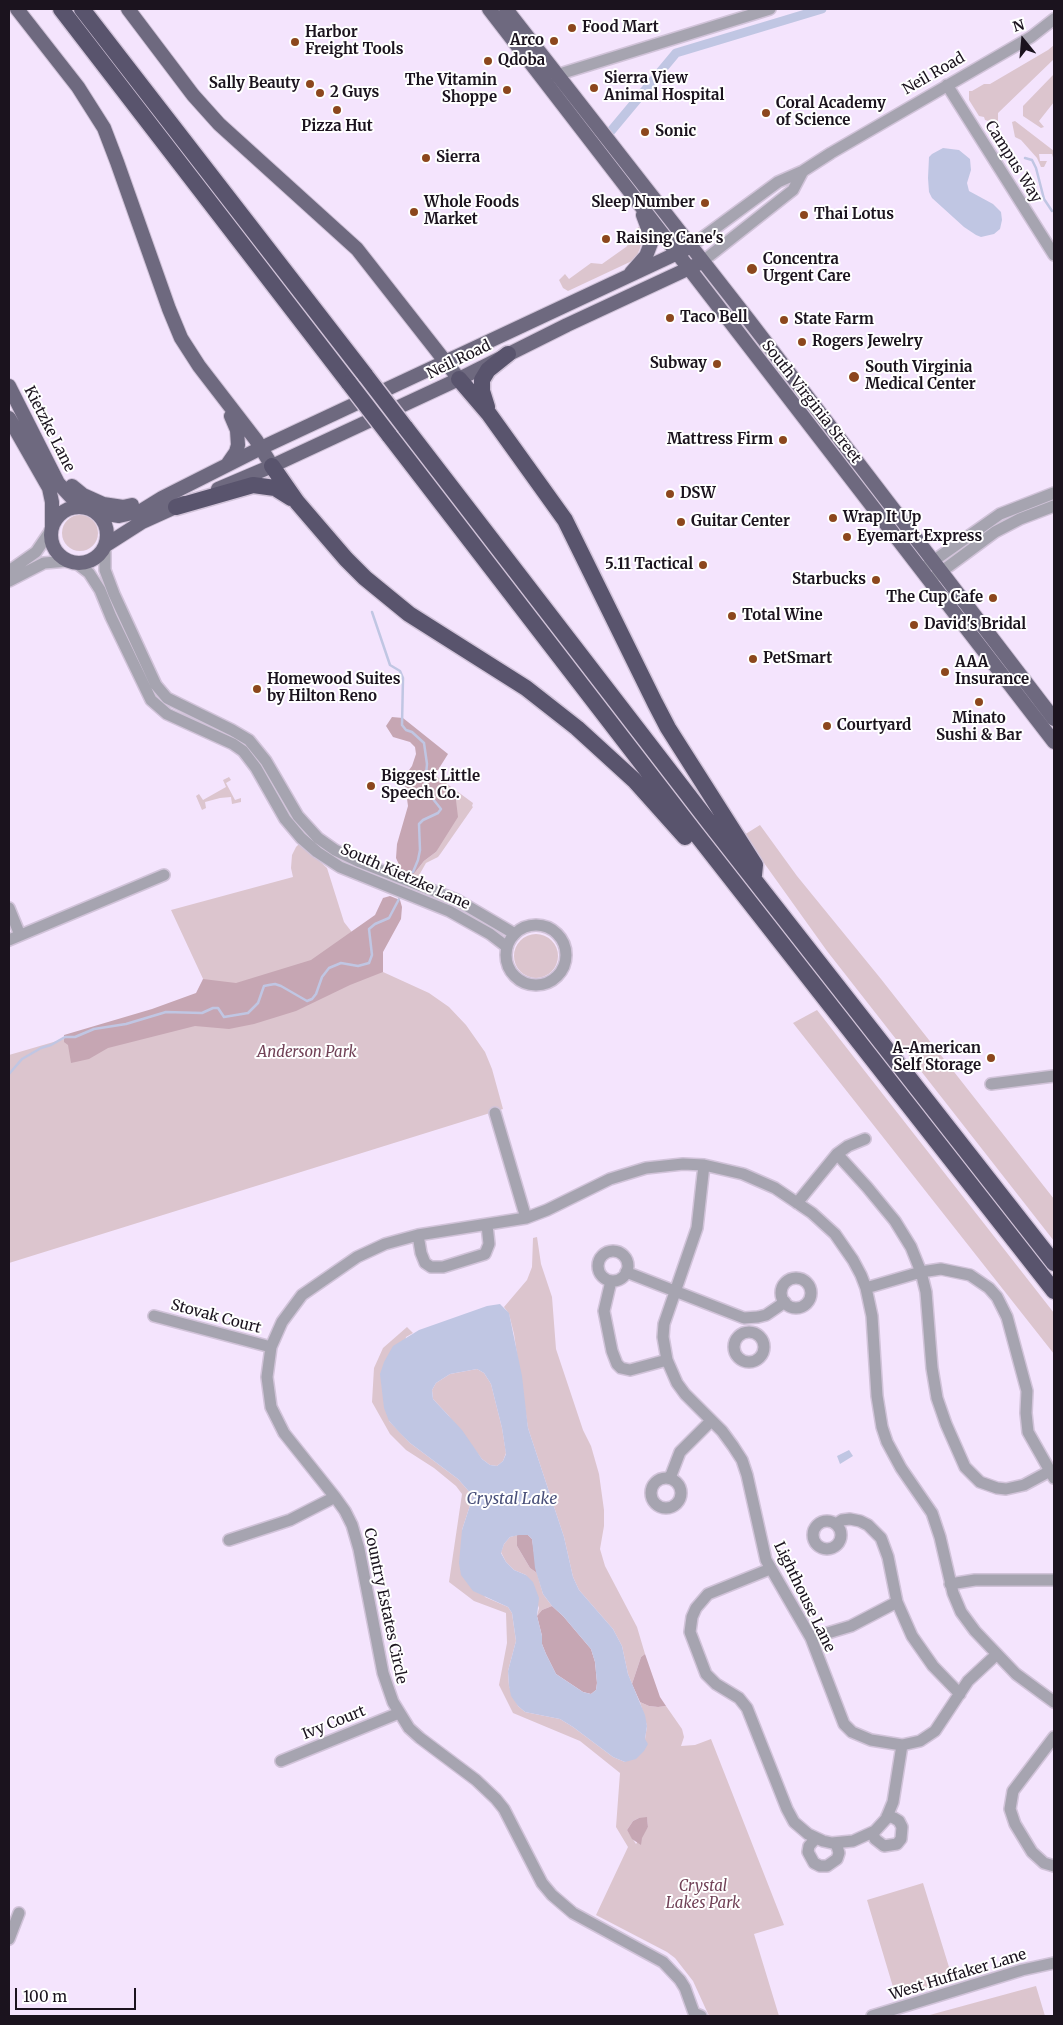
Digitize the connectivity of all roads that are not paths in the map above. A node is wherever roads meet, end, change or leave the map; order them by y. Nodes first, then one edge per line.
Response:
1 (17, 9) edge
2 (61, 9) edge
3 (82, 9) edge
4 (128, 9) edge
5 (489, 9) edge
6 (506, 9) edge
7 (770, 9) edge
8 (1054, 19) edge
9 (558, 75) junction
10 (544, 79) junction
11 (947, 85) junction
12 (803, 171) junction
13 (638, 202) junction
14 (691, 246) junction
15 (678, 254) junction
16 (1054, 255) edge
17 (703, 261) junction
18 (689, 269) junction
19 (628, 276) junction
20 (508, 354) junction
21 (446, 362) junction
22 (459, 379) junction
23 (9, 386) edge
24 (216, 388) junction
25 (489, 414) junction
26 (9, 418) edge
27 (261, 448) junction
28 (44, 451) junction
29 (226, 465) junction
30 (272, 466) junction
31 (1054, 492) edge
32 (162, 498) junction
33 (297, 502) junction
34 (84, 506) junction
35 (1054, 506) edge
36 (176, 507) junction
37 (97, 512) junction
38 (52, 528) junction
39 (105, 547) junction
40 (934, 561) junction
41 (72, 562) junction
42 (9, 571) edge
43 (931, 574) junction
44 (9, 581) edge
45 (1054, 719) edge
46 (1054, 742) edge
47 (164, 874) dead end
48 (754, 880) junction
49 (740, 890) junction
50 (9, 908) edge
51 (515, 934) junction
52 (20, 935) junction
53 (9, 940) edge
54 (507, 947) junction
55 (1054, 1076) edge
56 (992, 1084) dead end
57 (495, 1113) dead end
58 (865, 1139) dead end
59 (838, 1154) junction
60 (704, 1165) junction
61 (797, 1203) junction
62 (526, 1218) junction
63 (487, 1225) junction
64 (418, 1235) junction
65 (1054, 1263) edge
66 (626, 1272) junction
67 (920, 1272) junction
68 (611, 1281) junction
69 (866, 1288) junction
70 (674, 1291) junction
71 (1054, 1291) edge
72 (785, 1302) dead end
73 (154, 1316) dead end
74 (750, 1318) junction
75 (750, 1332) dead end
76 (271, 1347) junction
77 (667, 1360) junction
78 (711, 1420) junction
79 (1052, 1474) edge
80 (670, 1478) dead end
81 (335, 1497) junction
82 (836, 1524) dead end
83 (229, 1540) dead end
84 (770, 1569) junction
85 (950, 1584) junction
86 (1054, 1584) edge
87 (898, 1602) junction
88 (811, 1638) junction
89 (997, 1654) junction
90 (960, 1694) junction
91 (1054, 1702) edge
92 (399, 1713) junction
93 (1054, 1736) edge
94 (902, 1745) junction
95 (281, 1761) dead end
96 (887, 1816) junction
97 (873, 1832) junction
98 (816, 1838) junction
99 (836, 1843) junction
100 (1054, 1866) edge
101 (19, 1913) dead end
102 (9, 1939) edge
103 (1054, 1962) edge
104 (696, 2015) edge
105 (872, 2016) edge

1 - 24 main road
2 - 49 highway, bridge
3 - 48 highway, bridge
4 - 21 main road
5 - 10 main road, South Virginia Street
6 - 9 main road, South Virginia Street
7 - 9 street
8 - 11 street, Neil Road
9 - 10 street
9 - 14 main road, South Virginia Street
10 - 13 main road, South Virginia Street
11 - 12 street, Neil Road
11 - 16 street, Campus Way
12 - 14 street, Neil Road
12 - 17 street, Neil Road
13 - 15 main road, South Virginia Street
13 - 19 main road
14 - 15 main road, Neil Road
14 - 17 main road, South Virginia Street
15 - 18 main road, South Virginia Street
15 - 19 main road, Neil Road
17 - 18 main road, Neil Road
17 - 40 main road, South Virginia Street
18 - 20 main road, Neil Road
18 - 43 main road, South Virginia Street
19 - 21 main road, Neil Road
20 - 22 main road, Neil Road
20 - 25 highway
21 - 22 main road
21 - 27 main road, Neil Road
22 - 25 highway
22 - 30 main road, Neil Road
23 - 28 main road, Kietzke Lane
24 - 27 main road
24 - 29 main road
25 - 48 highway
26 - 38 main road, Kietzke Lane
27 - 29 main road, Neil Road
27 - 30 main road
28 - 32 main road
28 - 34 main road, Kietzke Lane
29 - 32 main road, Neil Road
30 - 33 highway
30 - 36 main road, Neil Road
31 - 40 street
32 - 37 main road, Neil Road
33 - 36 highway
33 - 49 highway
34 - 37 main road
34 - 38 main road
35 - 43 street
36 - 39 main road, Neil Road
37 - 39 main road
38 - 41 main road
38 - 42 street
39 - 41 main road
39 - 51 street, South Kietzke Lane
40 - 43 main road, South Virginia Street
41 - 44 street
41 - 54 street, South Kietzke Lane
43 - 45 main road, South Virginia Street
43 - 46 main road, South Virginia Street
47 - 52 street
48 - 65 highway
49 - 71 highway
50 - 52 street
51 - 54 street
51 - 54 street
52 - 53 street
55 - 56 street
57 - 62 street
58 - 59 street
59 - 61 street
59 - 67 street
60 - 61 street, Country Estates Circle
60 - 62 street, Country Estates Circle
60 - 70 street, Lighthouse Lane
61 - 69 street, Country Estates Circle
62 - 63 street, Country Estates Circle
63 - 64 street, Country Estates Circle
63 - 64 street
64 - 76 street, Country Estates Circle
66 - 68 street
66 - 68 street
66 - 70 street
67 - 69 street
67 - 79 street
67 - 79 street
68 - 77 street
69 - 85 street, Country Estates Circle
70 - 74 street
70 - 77 street, Lighthouse Lane
72 - 74 street
73 - 76 street, Stovak Court
74 - 75 street
76 - 81 street, Country Estates Circle
77 - 78 street, Lighthouse Lane
78 - 80 street
78 - 84 street, Lighthouse Lane
81 - 83 street
81 - 92 street, Country Estates Circle
82 - 87 street
84 - 88 street, Lighthouse Lane
84 - 98 street
85 - 86 street
85 - 89 street, Country Estates Circle
87 - 88 street
87 - 90 street
88 - 94 street, Lighthouse Lane
89 - 90 street, Lighthouse Lane
89 - 91 street, Country Estates Circle
90 - 94 street, Lighthouse Lane
92 - 95 street, Ivy Court
92 - 104 street, Country Estates Circle
93 - 100 street
94 - 96 street
96 - 97 street
96 - 97 street
97 - 99 street
98 - 99 street
98 - 99 street
101 - 102 street
103 - 105 street, West Huffaker Lane

